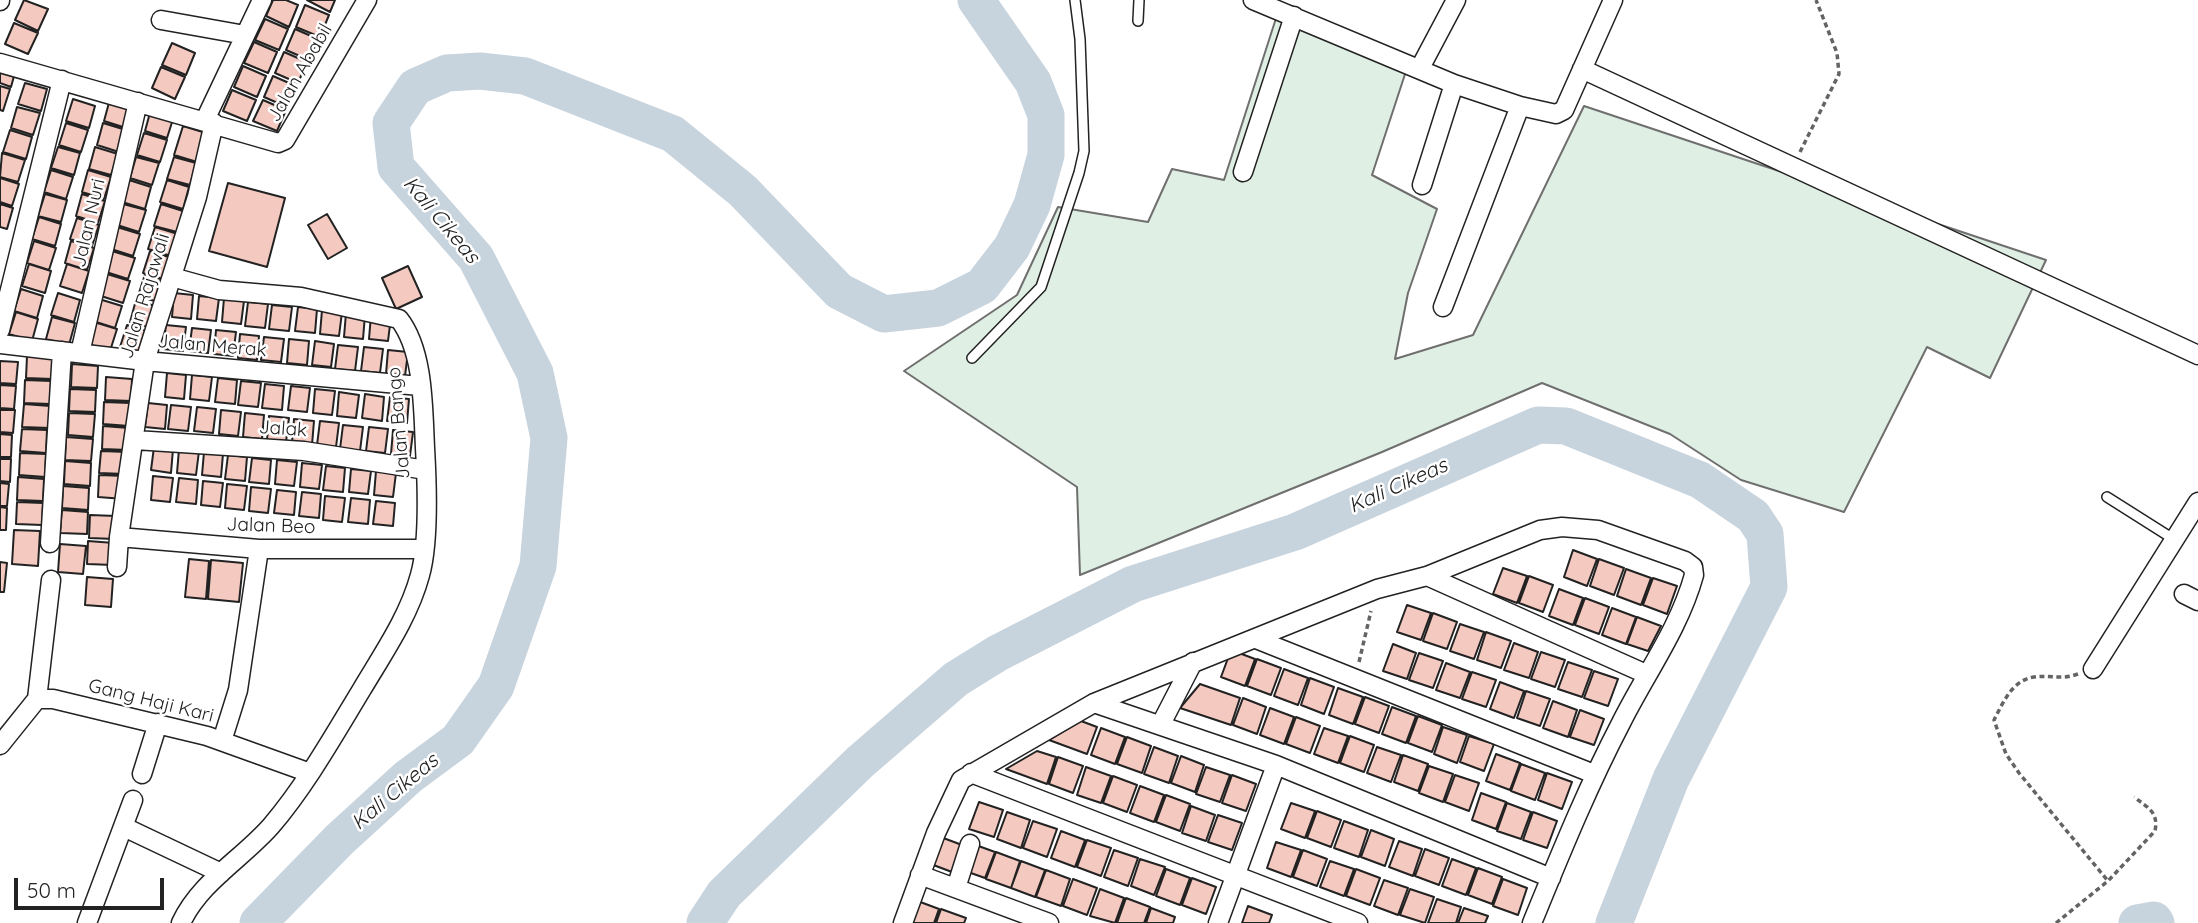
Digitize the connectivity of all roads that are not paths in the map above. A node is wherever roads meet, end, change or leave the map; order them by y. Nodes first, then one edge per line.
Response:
1 (262, 0) edge
2 (367, 0) edge
3 (1075, 0) edge
4 (1139, 0) edge
5 (1253, 0) edge
6 (1456, 0) edge
7 (1613, 0) edge
8 (1294, 16) junction
9 (161, 20) dead end
10 (1138, 21) dead end
11 (245, 36) junction
12 (0, 63) edge
13 (1420, 68) junction
14 (1582, 69) junction
15 (62, 80) junction
16 (1454, 84) junction
17 (138, 102) junction
18 (1520, 106) junction
19 (209, 121) junction
20 (1243, 172) dead end
21 (1422, 185) dead end
22 (172, 277) junction
23 (1443, 307) dead end
24 (0, 330) edge
25 (0, 344) edge
26 (62, 351) junction
27 (80, 352) junction
28 (2198, 355) edge
29 (972, 358) dead end
30 (145, 361) junction
31 (420, 386) junction
32 (135, 440) junction
33 (426, 470) junction
34 (2106, 497) dead end
35 (2198, 502) edge
36 (119, 537) junction
37 (2175, 540) junction
38 (50, 543) dead end
39 (260, 549) junction
40 (423, 549) junction
41 (117, 567) dead end
42 (1427, 576) junction
43 (51, 580) dead end
44 (1256, 639) junction
45 (1193, 662) junction
46 (2093, 668) road end
47 (1646, 674) junction
48 (37, 699) junction
49 (1094, 703) junction
50 (158, 723) junction
51 (1161, 724) junction
52 (222, 741) junction
53 (0, 745) edge
54 (1276, 765) junction
55 (310, 773) junction
56 (971, 773) junction
57 (142, 774) dead end
58 (1594, 774) junction
59 (133, 800) dead end
60 (124, 827) junction
61 (970, 844) dead end
62 (221, 873) junction
63 (1233, 874) junction
64 (920, 875) junction
65 (1550, 878) junction
66 (956, 888) junction
67 (87, 923) edge
68 (181, 923) edge
69 (903, 923) edge
70 (1049, 923) edge
71 (1218, 923) edge
72 (1358, 923) edge
73 (1532, 923) edge

1 - 11 street, Jalan Rajawali
2 - 19 street, Jalan Ababil
3 - 29 lane
4 - 10 lane
5 - 8 street
6 - 13 street
7 - 14 street
8 - 13 street
8 - 20 street
9 - 11 street
11 - 19 street, Jalan Rajawali
12 - 15 street
13 - 16 street
14 - 18 street
14 - 28 street
15 - 17 street
15 - 24 street
16 - 18 street
16 - 21 street
17 - 19 street
17 - 27 street, Jalan Nuri
18 - 23 street
19 - 22 street, Jalan Rajawali
22 - 30 street, Jalan Rajawali
22 - 31 street, Jalan Bango
25 - 26 street, Jalan Merak
26 - 27 street, Jalan Merak
26 - 38 street
27 - 30 street, Jalan Merak
30 - 31 street, Jalan Merak
30 - 32 street, Jalan Rajawali
31 - 33 street, Jalan Bango
32 - 33 street, Jalak
32 - 36 street, Jalan Rajawali
33 - 40 street, Jalan Bango
34 - 37 lane
35 - 37 street
36 - 39 street, Jalan Beo
36 - 41 street, Jalan Rajawali
37 - 46 street
39 - 40 street, Jalan Beo
39 - 52 street
40 - 55 street, Jalan Bango
42 - 44 street
42 - 47 street
42 - 47 street
43 - 48 street
44 - 45 street
44 - 58 street
45 - 49 street
45 - 51 street
47 - 58 street
48 - 50 street, Gang Haji Kari
48 - 53 street
49 - 51 street
49 - 56 street
50 - 52 street, Gang Haji Kari
50 - 57 street
51 - 54 street
52 - 55 street, Gang Haji Kari
54 - 63 street
54 - 65 street
55 - 62 street, Jalan Bango
56 - 63 street
56 - 64 street
58 - 65 street
59 - 60 street
60 - 62 street
60 - 67 street
61 - 66 street
62 - 68 street, Jalan Bango
63 - 71 street
63 - 72 street
64 - 66 street
64 - 69 street
65 - 73 street
66 - 70 street

